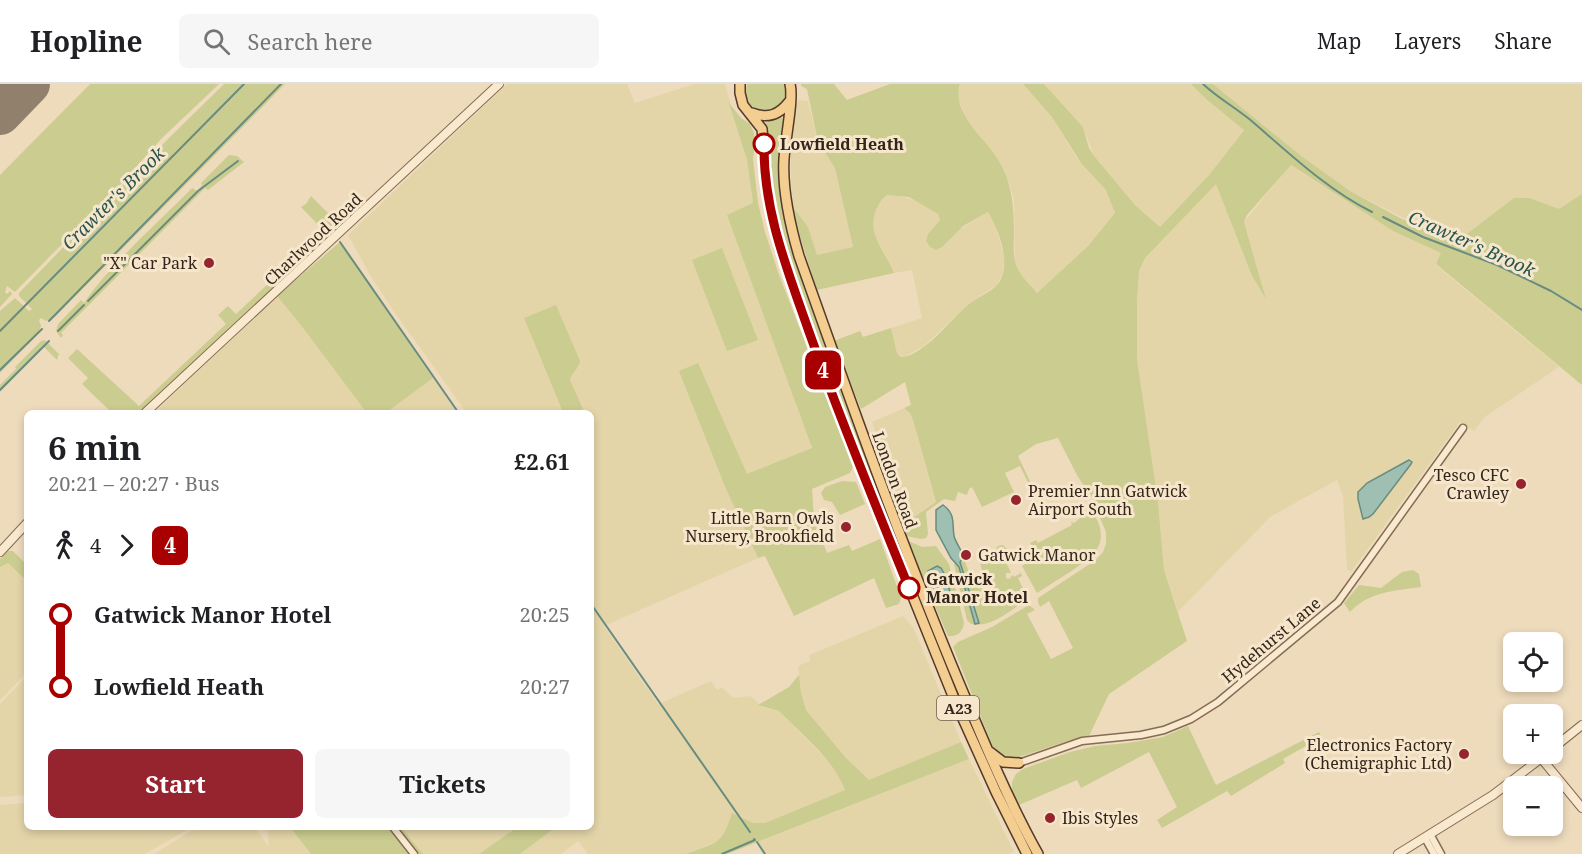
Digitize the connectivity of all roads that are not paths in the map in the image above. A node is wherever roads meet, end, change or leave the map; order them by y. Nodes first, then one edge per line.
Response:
1 (499, 84) edge
2 (790, 85) edge
3 (739, 87) edge
4 (790, 100) junction
5 (750, 112) junction
6 (148, 410) edge
7 (1463, 428) dead end
8 (24, 526) edge
9 (0, 552) edge
10 (1582, 725) edge
11 (980, 733) junction
12 (1563, 740) edge
13 (1019, 763) junction
14 (1534, 764) edge
15 (1550, 764) edge
16 (1005, 789) junction
17 (1582, 807) edge
18 (395, 830) edge
19 (1427, 836) junction
20 (414, 854) edge
21 (1027, 854) edge
22 (1038, 854) edge
23 (1398, 854) edge
24 (1434, 854) edge
25 (1441, 854) edge

1 - 6 street, Charlwood Road
2 - 4 main road, London Road
3 - 5 main road, London Road
4 - 5 main road
4 - 11 main road, London Road / A23
5 - 21 main road, London Road / A23
7 - 13 street, Hydehurst Lane
8 - 9 street
10 - 12 street
11 - 13 main road
11 - 16 main road, London Road / A23
13 - 16 main road
14 - 19 street
15 - 17 street
16 - 22 main road, London Road / A23
18 - 20 street
19 - 23 street
19 - 24 street
19 - 25 street

